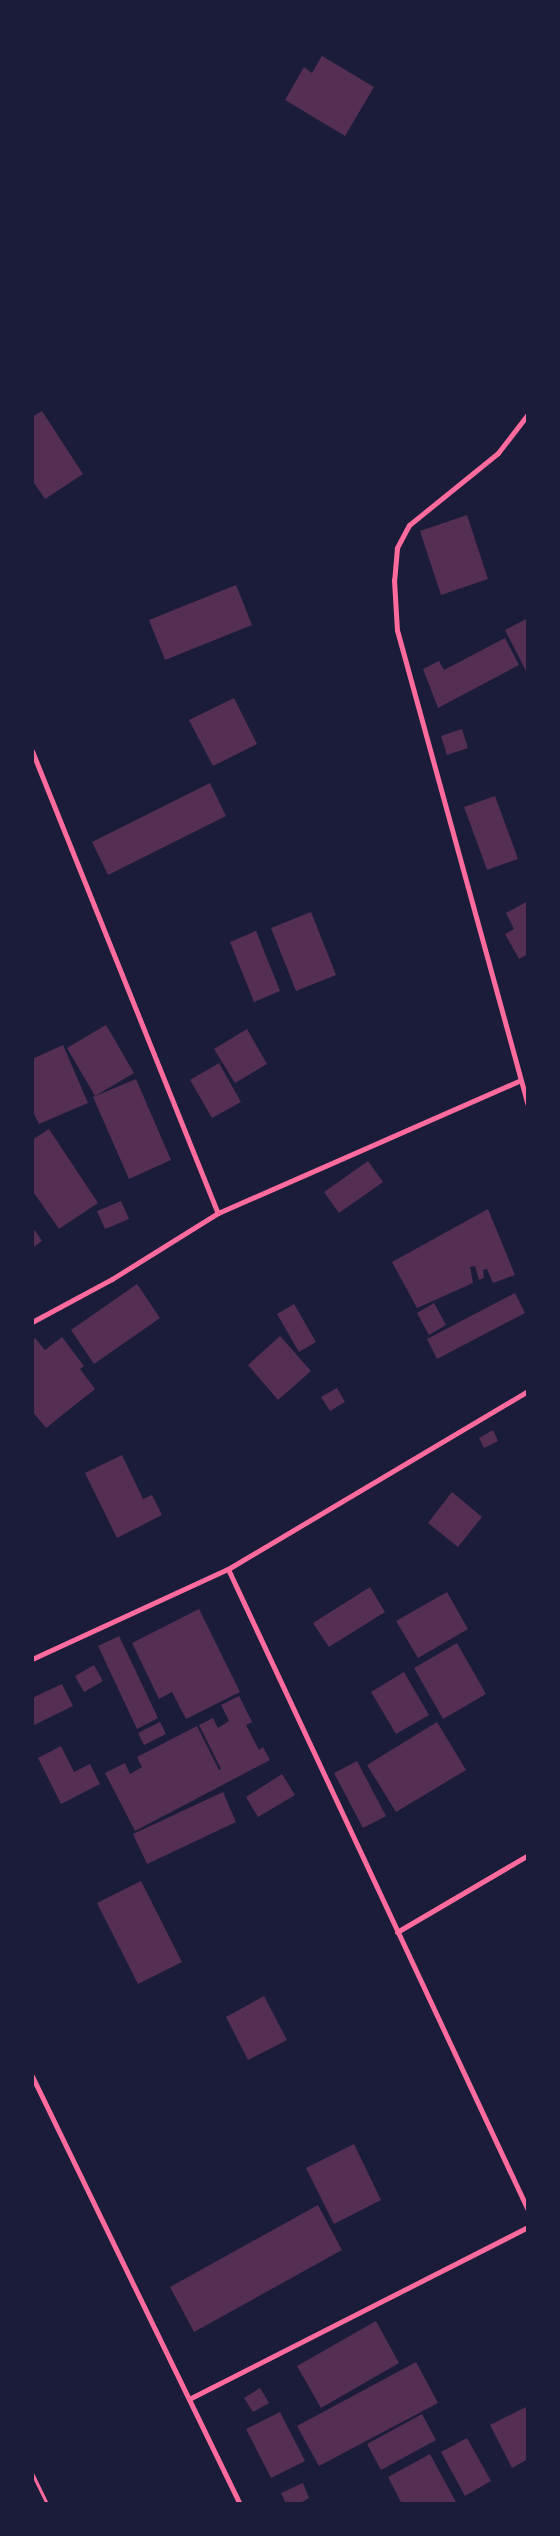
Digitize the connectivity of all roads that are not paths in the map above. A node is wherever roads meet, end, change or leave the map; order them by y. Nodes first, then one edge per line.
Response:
1 (528, 414) edge
2 (32, 751) edge
3 (519, 1081) junction
4 (528, 1105) edge
5 (218, 1213) junction
6 (32, 1322) edge
7 (528, 1390) edge
8 (228, 1569) junction
9 (32, 1658) edge
10 (528, 1855) edge
11 (397, 1932) junction
12 (32, 2076) edge
13 (528, 2210) edge
14 (528, 2227) edge
15 (189, 2399) junction
16 (240, 2504) edge

1 - 3 street
2 - 5 street
3 - 4 street
3 - 5 street
5 - 6 street
7 - 8 street
8 - 9 street
8 - 11 street
10 - 11 street
11 - 13 street
12 - 15 street
14 - 15 street
15 - 16 street

